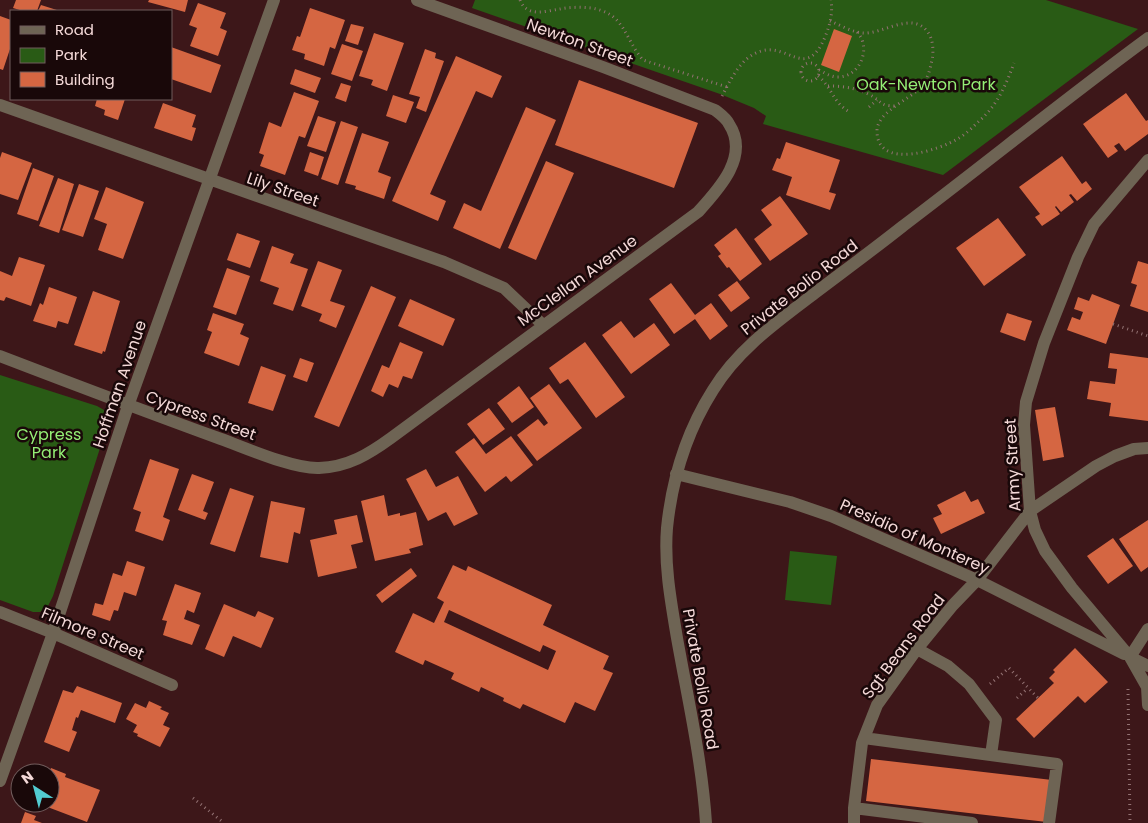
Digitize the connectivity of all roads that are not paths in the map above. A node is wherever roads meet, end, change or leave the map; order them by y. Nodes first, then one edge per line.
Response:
1 (274, 0) edge
2 (417, 0) edge
3 (1148, 38) edge
4 (0, 105) edge
5 (728, 122) joint
6 (1148, 160) edge
7 (209, 180) junction
8 (543, 325) junction
9 (0, 356) edge
10 (128, 406) junction
11 (391, 438) joint
12 (1148, 448) edge
13 (676, 474) junction
14 (1030, 511) junction
15 (977, 580) junction
16 (0, 612) edge
17 (1148, 629) edge
18 (54, 633) junction
19 (918, 648) junction
20 (1130, 657) junction
21 (1148, 666) edge
22 (172, 685) dead end
23 (1148, 705) edge
24 (864, 738) junction
25 (991, 755) junction
26 (0, 781) edge
27 (854, 808) junction
28 (706, 823) edge
29 (854, 823) edge
30 (972, 823) edge
31 (1049, 823) edge

1 - 7 street, Hoffman Avenue
2 - 5 street, Newton Street
3 - 13 street, Private Bolio Road
4 - 7 street, Lily Street
5 - 8 street, McClellan Avenue
6 - 14 street, Army Street
7 - 8 street, Lily Street
7 - 10 street, Hoffman Avenue
8 - 11 street, McClellan Avenue
9 - 10 street, Cypress Street
10 - 11 street, Cypress Street
10 - 18 street, Hoffman Avenue
12 - 14 street, Sgt Beans Road
13 - 15 street, Presidio of Monterey
13 - 28 street, Private Bolio Road
14 - 15 street, Sgt Beans Road
14 - 20 street, Army Street
15 - 19 street, Sgt Beans Road
15 - 20 street, Presidio of Monterey
16 - 18 street, Filmore Street
17 - 20 street
18 - 22 street, Filmore Street
18 - 26 street, Hoffman Avenue
19 - 24 street, Sgt Beans Road
19 - 25 street
20 - 21 street, Army Street
20 - 23 street
24 - 25 street
24 - 27 street, Sgt Beans Road
25 - 31 street
27 - 29 street, Sgt Beans Road
27 - 30 street

